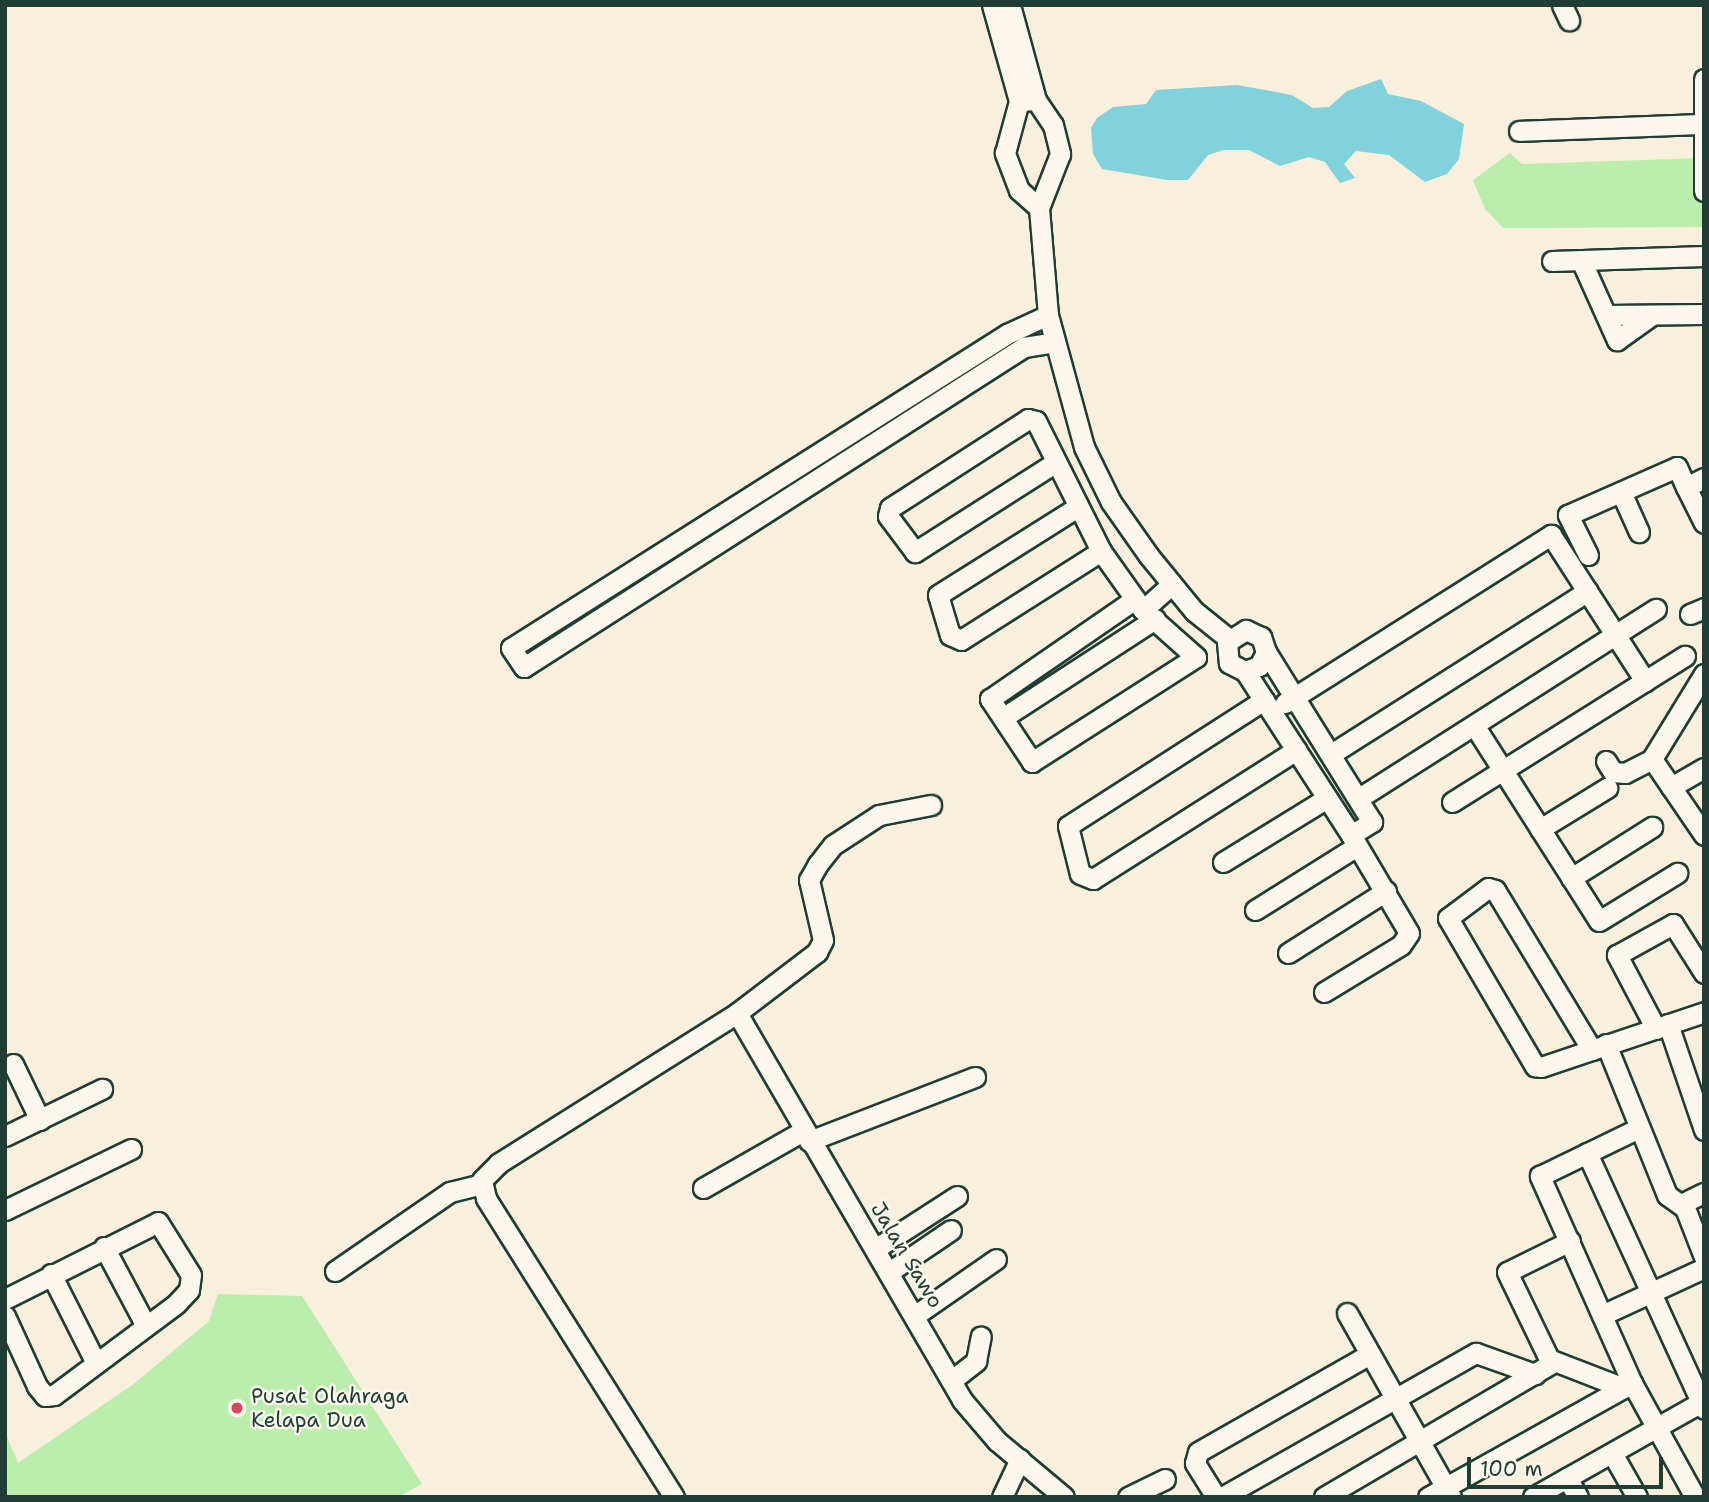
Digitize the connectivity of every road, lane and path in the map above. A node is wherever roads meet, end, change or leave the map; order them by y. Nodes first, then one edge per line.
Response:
1 (992, 5) edge
2 (1010, 5) edge
3 (1704, 79) edge
4 (1028, 100) junction
5 (1703, 124) edge
6 (1519, 131) dead end
7 (1704, 191) edge
8 (1039, 208) junction
9 (1704, 256) edge
10 (1581, 260) junction
11 (1552, 261) dead end
12 (1704, 314) edge
13 (1048, 315) junction
14 (1055, 342) junction
15 (1012, 343) junction
16 (1054, 464) junction
17 (1695, 482) edge
18 (1621, 492) junction
19 (1076, 508) junction
20 (1704, 523) edge
21 (1639, 532) dead end
22 (1101, 551) junction
23 (1588, 555) dead end
24 (1171, 585) junction
25 (1588, 591) junction
26 (1144, 609) junction
27 (1656, 609) dead end
28 (1616, 635) junction
29 (1229, 639) junction
30 (1266, 652) junction
31 (1685, 656) dead end
32 (1245, 671) junction
33 (1645, 681) junction
34 (1702, 682) edge
35 (1294, 697) junction
36 (1267, 706) junction
37 (1004, 717) junction
38 (1474, 725) junction
39 (1296, 750) junction
40 (1331, 754) junction
41 (1652, 758) junction
42 (1606, 761) dead end
43 (1704, 768) edge
44 (1502, 770) junction
45 (1671, 786) junction
46 (1607, 788) dead end
47 (1327, 798) junction
48 (1359, 798) junction
49 (1452, 802) dead end
50 (931, 805) dead end
51 (1652, 827) dead end
52 (1540, 829) junction
53 (1702, 829) edge
54 (1354, 841) junction
55 (1223, 862) dead end
56 (1677, 873) dead end
57 (1570, 878) junction
58 (1386, 891) junction
59 (1255, 910) dead end
60 (1288, 953) dead end
61 (1704, 973) edge
62 (1324, 992) dead end
63 (1704, 1012) edge
64 (737, 1013) junction
65 (1662, 1027) junction
66 (1599, 1047) junction
67 (13, 1064) dead end
68 (975, 1077) dead end
69 (102, 1089) dead end
70 (40, 1120) junction
71 (1639, 1128) junction
72 (1704, 1130) edge
73 (5, 1136) edge
74 (806, 1136) junction
75 (131, 1149) dead end
76 (1587, 1153) junction
77 (482, 1184) junction
78 (703, 1188) dead end
79 (1704, 1193) edge
80 (957, 1196) dead end
81 (1681, 1203) junction
82 (5, 1210) edge
83 (951, 1230) dead end
84 (1570, 1241) junction
85 (104, 1247) junction
86 (878, 1247) junction
87 (1704, 1257) edge
88 (996, 1259) dead end
89 (1704, 1268) edge
90 (892, 1270) junction
91 (335, 1271) dead end
92 (51, 1274) junction
93 (1651, 1292) junction
94 (5, 1299) edge
95 (1348, 1313) dead end
96 (917, 1314) junction
97 (1602, 1315) junction
98 (5, 1316) edge
99 (146, 1326) junction
100 (981, 1336) dead end
101 (1370, 1354) junction
102 (1554, 1362) junction
103 (96, 1363) junction
104 (1535, 1374) junction
105 (952, 1380) junction
106 (1698, 1381) edge
107 (1628, 1385) junction
108 (1395, 1397) junction
109 (1702, 1406) edge
110 (1656, 1428) junction
111 (1422, 1443) junction
112 (1612, 1452) junction
113 (1020, 1459) junction
114 (1567, 1478) junction
115 (1165, 1479) dead end
116 (1448, 1492) edge
117 (674, 1497) edge
118 (1002, 1497) edge
119 (1064, 1497) edge
120 (1128, 1497) edge
121 (1216, 1497) edge
122 (1222, 1497) edge
123 (1324, 1497) edge
124 (1428, 1497) edge
125 (1533, 1497) edge
126 (1578, 1497) edge
127 (1637, 1497) edge
128 (1695, 1497) edge

1 - 4 street
2 - 4 street
3 - 5 street
4 - 8 street
4 - 8 street
5 - 6 street
5 - 7 street
8 - 13 street
9 - 10 street
10 - 11 street
10 - 12 street
13 - 14 street
13 - 15 street
14 - 15 street
14 - 24 street
15 - 15 street
16 - 16 street
16 - 19 street
17 - 18 street
17 - 20 street
18 - 21 street
18 - 23 street
19 - 22 street
19 - 22 street
22 - 26 street
24 - 26 street
24 - 29 street
25 - 28 street
25 - 35 street
25 - 40 street
26 - 37 street
26 - 37 street
26 - 37 street
27 - 28 street
28 - 33 street
28 - 38 street
29 - 30 street
29 - 32 street
30 - 32 street
30 - 35 street
31 - 33 street
32 - 36 street
33 - 44 street
34 - 41 street
35 - 36 street
35 - 40 street
36 - 39 street
36 - 39 street
38 - 44 street
38 - 48 street
39 - 47 street
40 - 48 street
41 - 42 street
41 - 45 street
43 - 45 street
44 - 49 street
44 - 52 street
45 - 53 street
46 - 52 street
47 - 54 street
47 - 55 street
48 - 54 street
50 - 64 street
51 - 57 street
52 - 57 street
54 - 58 street
54 - 59 street
56 - 57 street
58 - 60 street
58 - 62 street
61 - 65 street
63 - 65 street
64 - 74 street, Jalan Sawo
64 - 77 street
65 - 66 street
65 - 72 street
66 - 66 street
66 - 71 street
67 - 70 street
68 - 74 street
69 - 70 street
70 - 73 street
71 - 76 street
71 - 81 street
74 - 78 street
74 - 86 street, Jalan Sawo
75 - 82 street
76 - 84 street
76 - 93 street
77 - 91 street
77 - 117 street
79 - 81 street
80 - 86 street
81 - 87 street
83 - 90 street
84 - 97 street
84 - 102 street
85 - 92 street
85 - 99 street
85 - 99 street
86 - 90 street, Jalan Sawo
88 - 96 street
89 - 93 street
90 - 96 street, Jalan Sawo
92 - 94 street
92 - 103 street
93 - 97 street
93 - 106 street
95 - 101 street
96 - 105 street, Jalan Sawo
97 - 107 street
98 - 103 street
99 - 103 street
100 - 105 street
101 - 108 street
101 - 121 street
102 - 104 street
102 - 107 street
104 - 108 street
104 - 111 street
105 - 113 street, Jalan Sawo
106 - 109 street
107 - 110 street
107 - 116 street
108 - 111 street
108 - 122 street
109 - 110 street
110 - 112 street
110 - 128 street
111 - 116 street
111 - 123 street
112 - 114 street
112 - 127 street
113 - 118 street
113 - 119 street, Jalan Sawo
114 - 125 street
114 - 126 street
115 - 120 street
116 - 124 street

